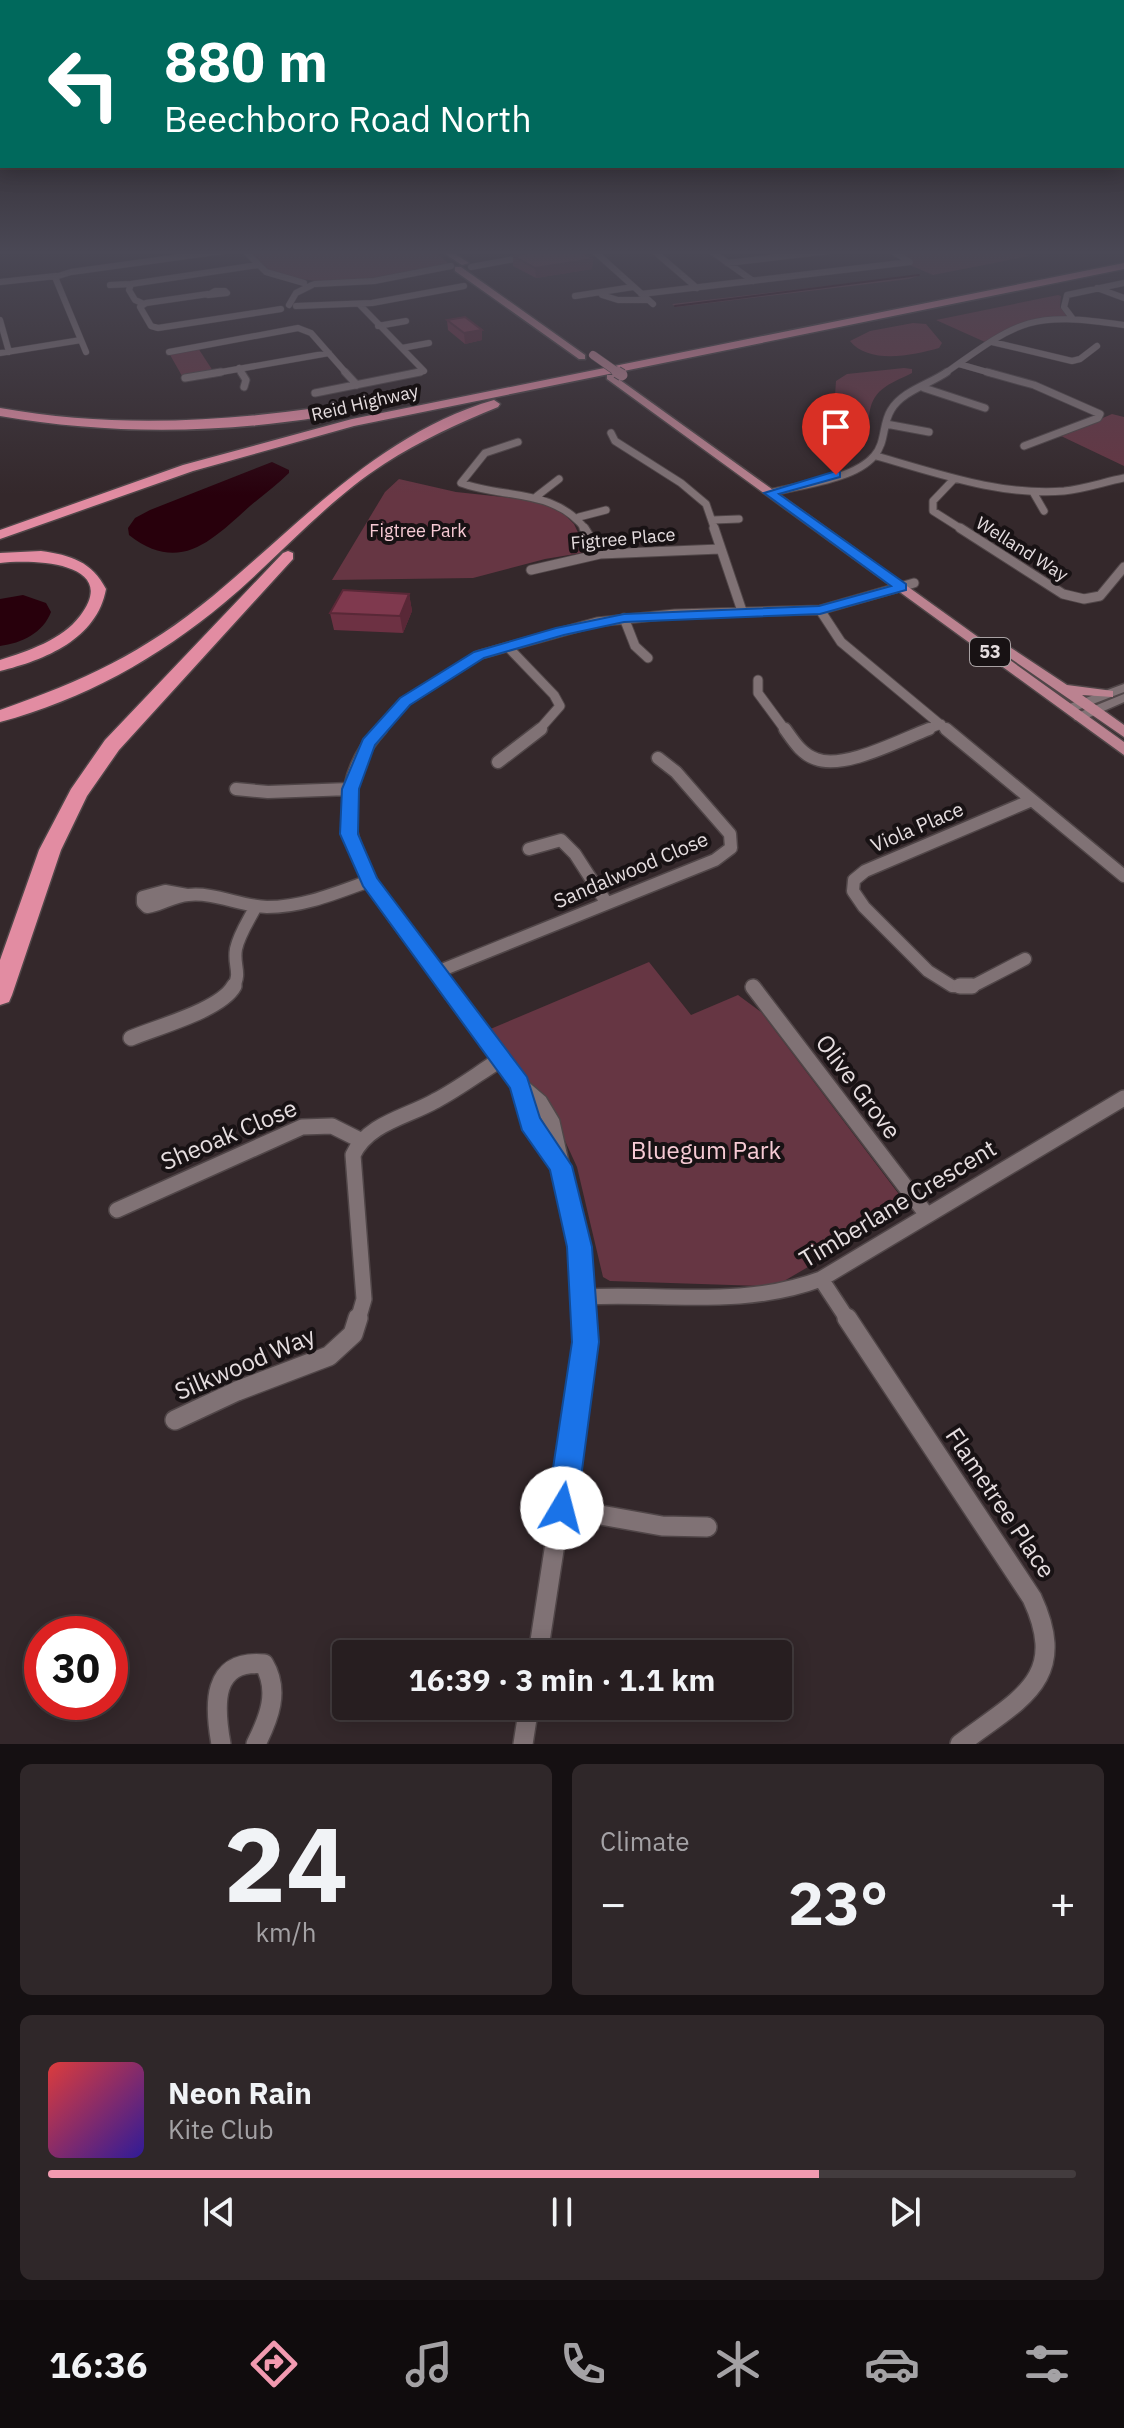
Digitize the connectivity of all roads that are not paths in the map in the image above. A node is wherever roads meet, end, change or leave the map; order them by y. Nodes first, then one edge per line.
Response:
1 (3, 332) edge
2 (78, 332) edge
3 (268, 332) edge
4 (310, 332) edge
5 (385, 332) edge
6 (549, 332) edge
7 (559, 332) edge
8 (743, 332) edge
9 (801, 332) edge
10 (803, 332) edge
11 (1005, 332) edge
12 (81, 340) junction
13 (992, 342) junction
14 (429, 343) dead end
15 (1097, 346) dead end
16 (402, 348) junction
17 (9, 352) junction
18 (86, 352) dead end
19 (169, 352) dead end
20 (0, 353) edge
21 (329, 353) junction
22 (959, 364) junction
23 (239, 368) junction
24 (543, 373) junction
25 (616, 376) junction
26 (185, 378) dead end
27 (357, 385) junction
28 (244, 387) dead end
29 (924, 388) junction
30 (440, 391) dead end
31 (315, 393) dead end
32 (396, 399) dead end
33 (985, 408) dead end
34 (0, 412) edge
35 (886, 424) junction
36 (929, 432) dead end
37 (611, 433) dead end
38 (518, 442) dead end
39 (1024, 446) dead end
40 (876, 456) junction
41 (1123, 478) edge
42 (559, 479) dead end
43 (954, 479) junction
44 (355, 480) junction
45 (776, 491) junction
46 (1033, 492) junction
47 (537, 496) junction
48 (606, 510) dead end
49 (1044, 511) dead end
50 (579, 517) junction
51 (739, 519) dead end
52 (713, 520) junction
53 (0, 524) edge
54 (0, 535) edge
55 (720, 549) junction
56 (600, 554) junction
57 (0, 558) edge
58 (1124, 567) edge
59 (531, 570) dead end
60 (908, 585) junction
61 (820, 610) junction
62 (742, 611) junction
63 (624, 618) junction
64 (508, 647) junction
65 (648, 658) dead end
66 (0, 666) edge
67 (758, 680) dead end
68 (1052, 681) junction
69 (1124, 688) edge
70 (758, 693) junction
71 (744, 696) dead end
72 (1116, 696) edge
73 (1081, 710) junction
74 (0, 716) edge
75 (941, 724) junction
76 (1124, 732) edge
77 (1124, 750) edge
78 (658, 758) dead end
79 (498, 762) dead end
80 (236, 789) dead end
81 (350, 789) junction
82 (1032, 800) junction
83 (529, 849) dead end
84 (1124, 876) edge
85 (369, 881) junction
86 (187, 895) dead end
87 (606, 902) junction
88 (256, 906) junction
89 (1025, 959) dead end
90 (437, 972) junction
91 (753, 987) dead end
92 (0, 995) edge
93 (131, 1038) dead end
94 (500, 1060) junction
95 (1124, 1098) edge
96 (360, 1140) junction
97 (117, 1210) dead end
98 (927, 1215) junction
99 (821, 1279) junction
100 (585, 1297) junction
101 (175, 1420) dead end
102 (562, 1508) junction
103 (707, 1527) dead end
104 (540, 1640) edge
105 (527, 1720) edge
106 (221, 1744) edge
107 (256, 1744) edge
108 (523, 1744) edge
109 (960, 1744) edge

1 - 17 street
2 - 12 street
3 - 19 street
4 - 21 street
5 - 16 street
6 - 25 main road, 53
7 - 25 main road, 53, bridge
8 - 24 highway, Reid Highway
9 - 54 highway, Reid Highway
10 - 44 highway
11 - 13 street
12 - 17 street
12 - 18 street
13 - 15 street
13 - 22 street
14 - 16 street
16 - 27 street
17 - 20 street
21 - 23 street
21 - 27 street
22 - 29 street
22 - 39 street
23 - 26 street
23 - 28 street
24 - 30 highway
24 - 53 highway, Reid Highway
25 - 45 main road, 53
27 - 31 street
29 - 33 street
29 - 35 street
32 - 34 highway
35 - 36 street
35 - 40 street
37 - 52 street
38 - 47 street
40 - 43 street
40 - 45 street
41 - 46 street
42 - 47 street
43 - 46 street
43 - 58 street, Welland Way
44 - 74 highway
44 - 92 highway
45 - 60 main road, 53
46 - 49 street
47 - 50 street
48 - 50 street
50 - 56 street
51 - 52 street
52 - 55 street
55 - 56 street, Figtree Place
55 - 62 street
56 - 59 street, Figtree Place
57 - 66 highway
60 - 61 street
60 - 68 main road, 53
60 - 73 main road, 53
61 - 62 street
61 - 75 street
62 - 63 street
63 - 64 street
63 - 65 street
64 - 79 street
64 - 81 street
67 - 70 street
68 - 72 main road
68 - 73 main road, 53
69 - 72 street
70 - 71 street
70 - 75 street
72 - 73 street
73 - 76 main road, 53
73 - 77 main road, 53
75 - 82 street
78 - 87 street, Sandalwood Close
80 - 81 street
81 - 85 street
82 - 84 street
82 - 89 street, Viola Place
83 - 87 street
85 - 88 street
85 - 90 street
86 - 88 street
87 - 90 street, Sandalwood Close
88 - 93 street
90 - 94 street
91 - 98 street, Olive Grove
94 - 96 street
94 - 100 street
95 - 98 street, Timberlane Crescent
96 - 97 street, Sheoak Close
96 - 101 street, Silkwood Way
98 - 99 street, Timberlane Crescent
99 - 100 street, Timberlane Crescent
99 - 109 street, Flametree Place
100 - 102 street
102 - 103 street
102 - 104 street
105 - 108 street
106 - 107 street

